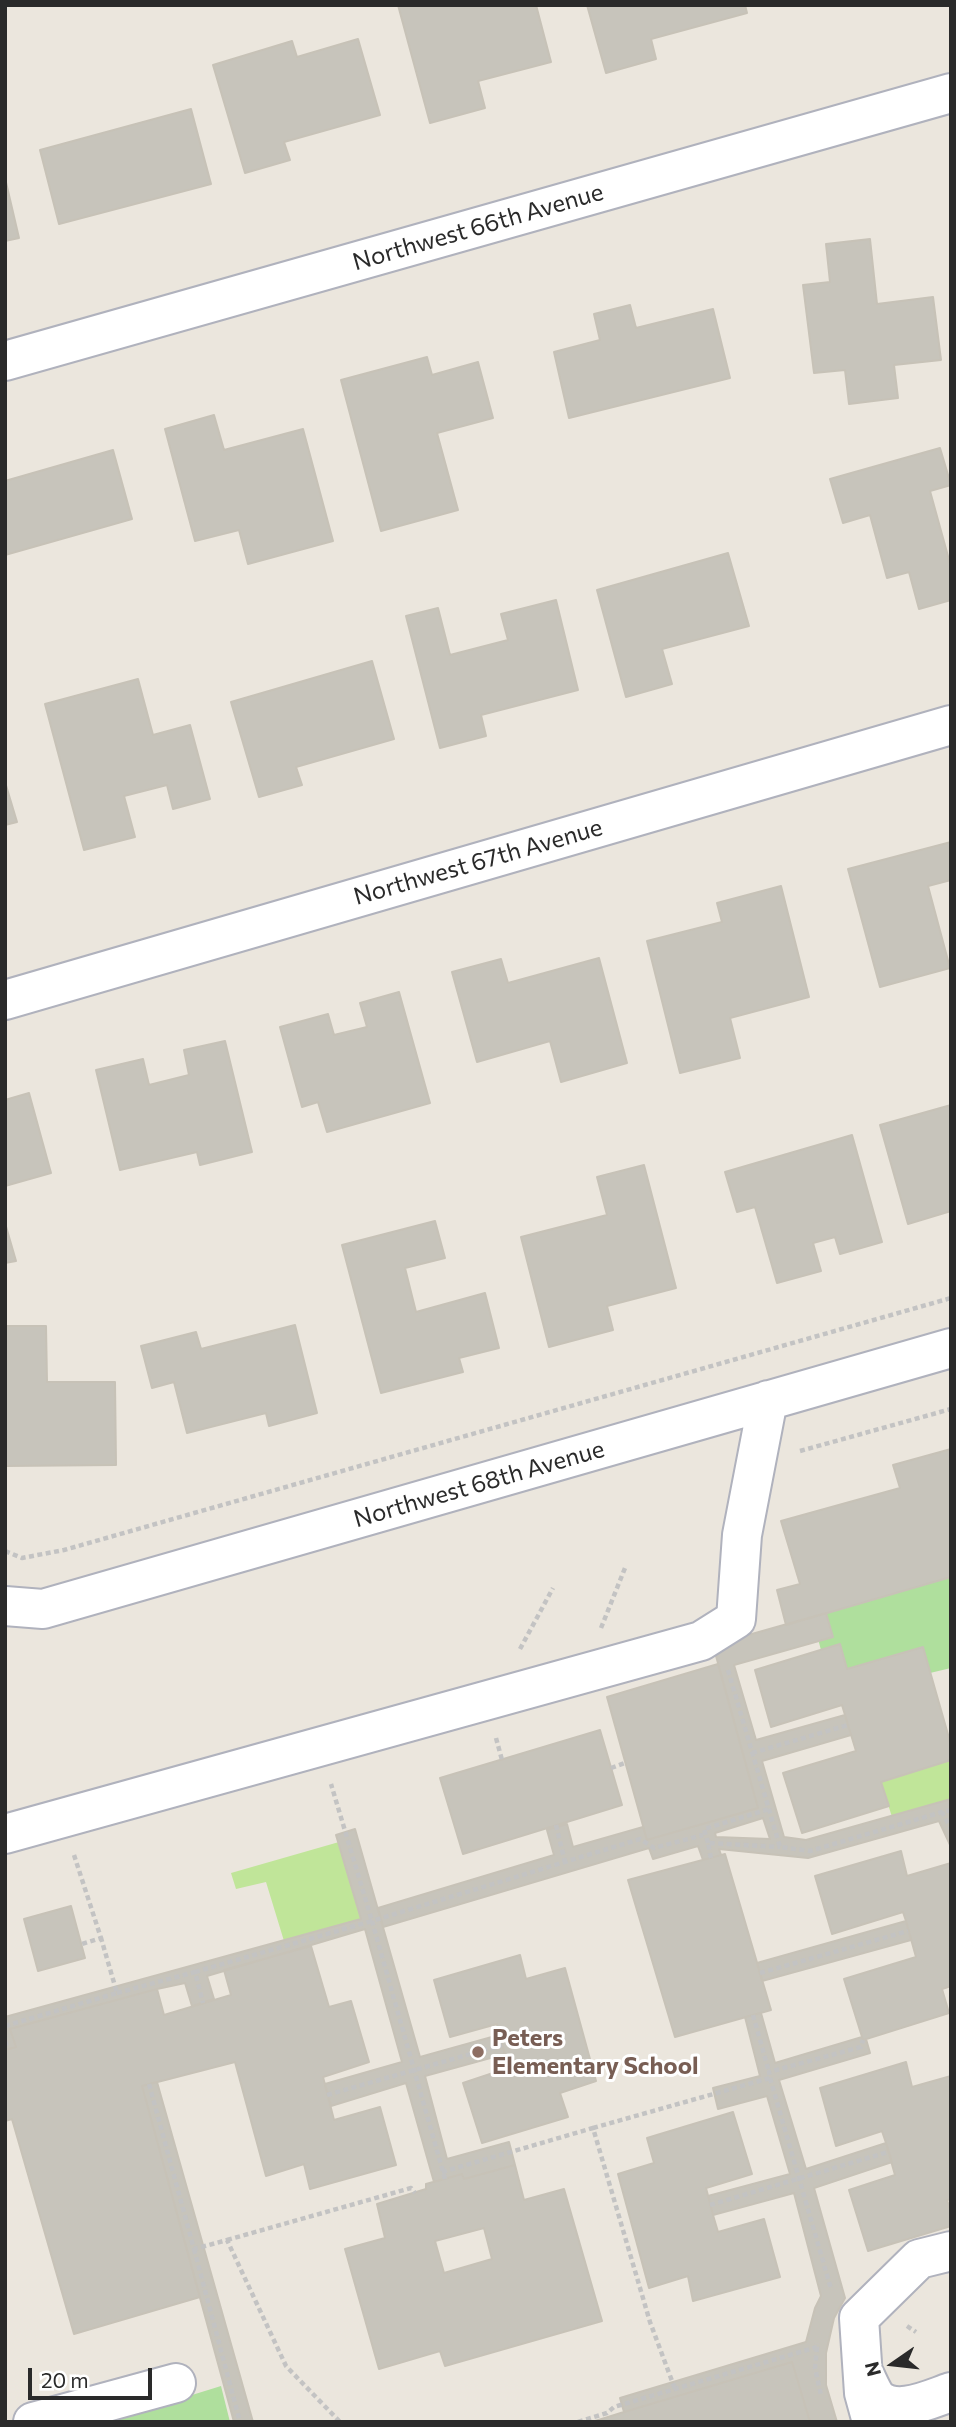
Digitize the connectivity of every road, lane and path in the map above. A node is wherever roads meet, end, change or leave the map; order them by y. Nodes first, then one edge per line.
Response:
1 (951, 93) edge
2 (5, 361) edge
3 (951, 725) edge
4 (5, 1000) edge
5 (951, 1298) edge
6 (951, 1348) edge
7 (768, 1400) junction
8 (951, 1409) edge
9 (756, 1464) junction
10 (5, 1551) edge
11 (553, 1588) dead end
12 (5, 1606) edge
13 (613, 1628) dead end
14 (602, 1632) dead end
15 (529, 1652) dead end
16 (726, 1666) dead end
17 (848, 1725) dead end
18 (752, 1753) junction
19 (625, 1763) dead end
20 (611, 1768) dead end
21 (329, 1778) dead end
22 (769, 1809) junction
23 (951, 1810) edge
24 (942, 1812) junction
25 (556, 1825) dead end
26 (951, 1829) edge
27 (5, 1834) edge
28 (703, 1835) dead end
29 (708, 1843) junction
30 (780, 1847) junction
31 (73, 1851) dead end
32 (712, 1858) dead end
33 (565, 1862) junction
34 (372, 1921) junction
35 (908, 1931) dead end
36 (101, 1938) junction
37 (82, 1944) dead end
38 (195, 1972) junction
39 (760, 1973) dead end
40 (117, 1993) junction
41 (203, 2003) dead end
42 (753, 2015) dead end
43 (5, 2026) edge
44 (863, 2040) dead end
45 (5, 2041) edge
46 (502, 2045) dead end
47 (8, 2049) dead end
48 (414, 2069) junction
49 (769, 2075) junction
50 (149, 2084) dead end
51 (327, 2095) dead end
52 (593, 2128) junction
53 (888, 2152) dead end
54 (442, 2172) junction
55 (444, 2179) dead end
56 (800, 2180) junction
57 (415, 2193) dead end
58 (710, 2205) dead end
59 (227, 2240) junction
60 (194, 2249) junction
61 (951, 2251) edge
62 (833, 2297) dead end
63 (817, 2340) dead end
64 (863, 2372) junction
65 (176, 2382) dead end
66 (675, 2389) junction
67 (951, 2392) edge
68 (33, 2422) edge
69 (240, 2422) edge
70 (340, 2422) edge
71 (578, 2422) edge
72 (872, 2422) edge

1 - 2 street, Northwest 66th Avenue
3 - 4 street, Northwest 67th Avenue
5 - 10 path
6 - 7 street, Northwest 68th Avenue
7 - 9 street
7 - 12 street, Northwest 68th Avenue
8 - 9 path
9 - 27 street
11 - 15 path
13 - 14 path
16 - 18 path
17 - 18 path
18 - 22 path
19 - 20 path
21 - 34 path
22 - 29 path
22 - 30 path
23 - 24 path
24 - 26 path
24 - 30 path
25 - 33 path
28 - 33 path
29 - 30 path
29 - 32 path
31 - 36 path
33 - 34 path
34 - 38 path
34 - 48 path
35 - 39 path
36 - 37 path
36 - 40 path
38 - 40 path
38 - 41 path
40 - 43 path
42 - 49 path
44 - 49 path
45 - 47 path
46 - 48 path
48 - 51 path
48 - 54 path
49 - 52 path
49 - 56 path
50 - 60 path
52 - 54 path
52 - 66 path
53 - 56 path
54 - 55 path
56 - 58 path
56 - 62 path
57 - 59 path
59 - 60 path
59 - 70 path
60 - 69 path
61 - 64 street
63 - 66 path
64 - 67 street
64 - 72 street
65 - 68 street
66 - 71 path

